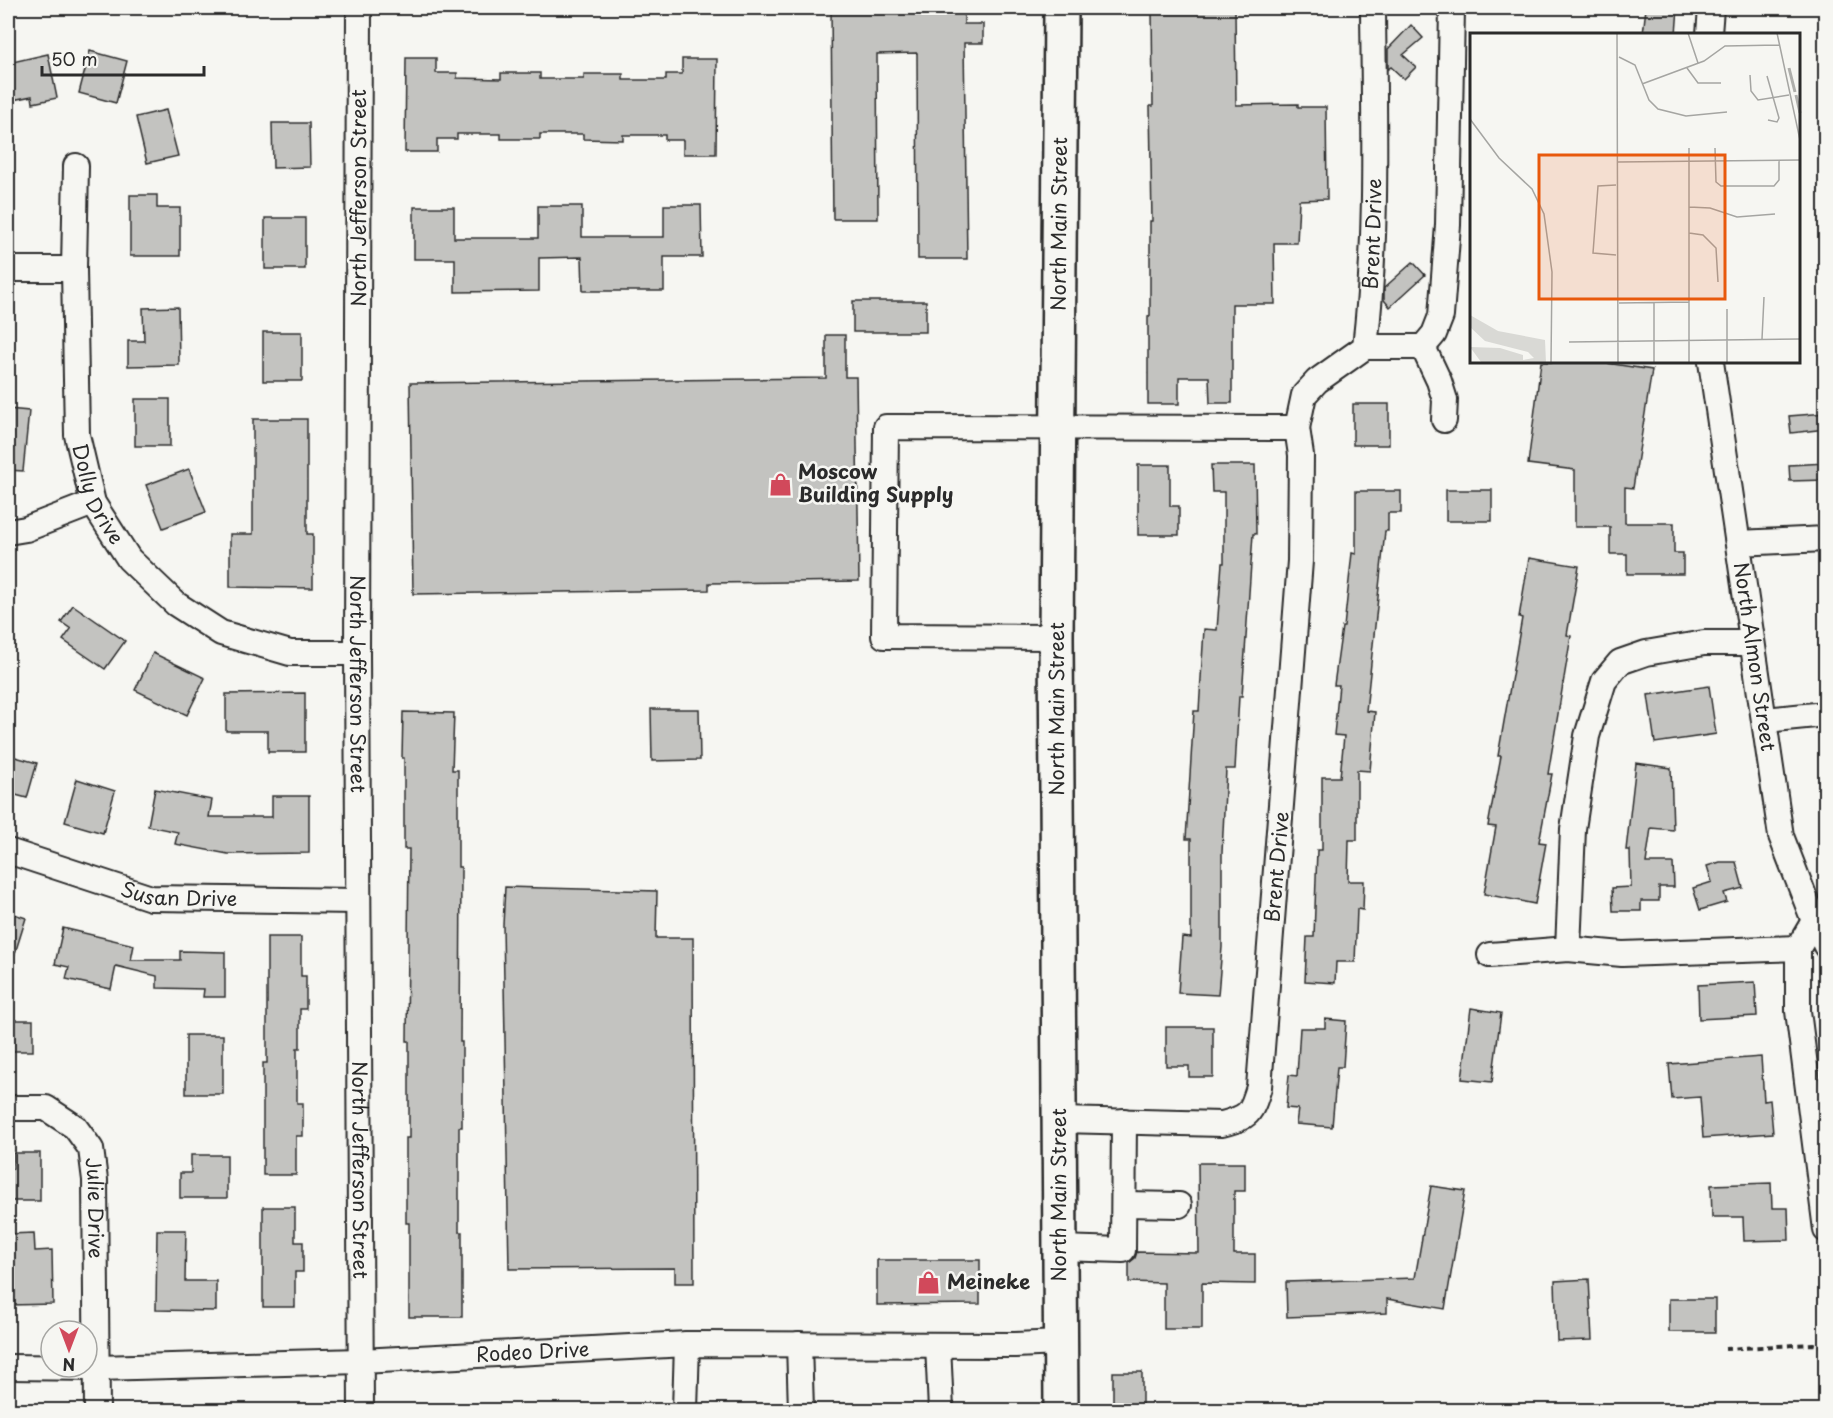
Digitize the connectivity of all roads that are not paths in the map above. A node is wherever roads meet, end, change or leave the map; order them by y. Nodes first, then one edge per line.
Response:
1 (359, 8) edge
2 (1061, 8) edge
3 (1373, 8) edge
4 (1452, 8) edge
5 (1711, 8) edge
6 (1708, 33) edge
7 (76, 166) dead end
8 (8, 269) edge
9 (74, 269) junction
10 (1365, 347) junction
11 (1424, 347) junction
12 (1711, 363) edge
13 (1444, 420) dead end
14 (1059, 428) junction
15 (1297, 428) junction
16 (93, 503) junction
17 (8, 532) edge
18 (1826, 539) edge
19 (1738, 543) junction
20 (1056, 637) junction
21 (1752, 643) junction
22 (357, 653) junction
23 (1826, 714) edge
24 (1765, 720) junction
25 (8, 851) edge
26 (358, 901) junction
27 (1814, 921) junction
28 (1826, 946) edge
29 (1798, 948) junction
30 (1568, 949) junction
31 (1490, 956) dead end
32 (8, 1108) edge
33 (1060, 1120) junction
34 (1124, 1121) junction
35 (1124, 1204) junction
36 (1179, 1205) dead end
37 (1826, 1230) edge
38 (1059, 1248) junction
39 (97, 1319) edge
40 (1059, 1343) junction
41 (687, 1344) junction
42 (799, 1344) junction
43 (938, 1345) junction
44 (361, 1361) junction
45 (8, 1367) edge
46 (39, 1367) edge
47 (99, 1368) edge
48 (98, 1379) edge
49 (97, 1410) edge
50 (361, 1410) edge
51 (685, 1410) edge
52 (801, 1410) edge
53 (941, 1410) edge
54 (1061, 1410) edge

1 - 22 street, North Jefferson Street
2 - 14 highway, North Main Street
3 - 10 street, Brent Drive
4 - 11 street
5 - 6 street
7 - 9 street, Dolly Drive
8 - 9 street
9 - 16 street, Dolly Drive
10 - 11 street
10 - 15 street, Brent Drive
11 - 13 street
12 - 19 street, North Almon Street
14 - 15 street
14 - 20 highway, North Main Street
14 - 20 street
15 - 34 street, Brent Drive
16 - 17 street
16 - 22 street, Dolly Drive
18 - 19 street
19 - 21 street, North Almon Street
20 - 33 highway, North Main Street
21 - 24 street, North Almon Street
21 - 30 street
22 - 26 street, North Jefferson Street
23 - 24 street
24 - 27 street, North Almon Street
25 - 26 street, Susan Drive
26 - 44 street, North Jefferson Street
27 - 28 street, North Almon Street
27 - 29 street
29 - 30 street
29 - 37 street
30 - 31 street
32 - 39 street, Julie Drive
33 - 34 street, Brent Drive
33 - 38 highway, North Main Street
34 - 35 street
35 - 36 street
35 - 38 street
38 - 40 highway, North Main Street
40 - 43 street, Rodeo Drive
40 - 54 highway, North Main Street
41 - 42 street, Rodeo Drive
41 - 44 street, Rodeo Drive
41 - 51 street
42 - 43 street, Rodeo Drive
42 - 52 street
43 - 53 street
44 - 47 street, Rodeo Drive
44 - 50 street, North Jefferson Street
45 - 46 street, Rodeo Drive
48 - 49 street, Julie Drive

